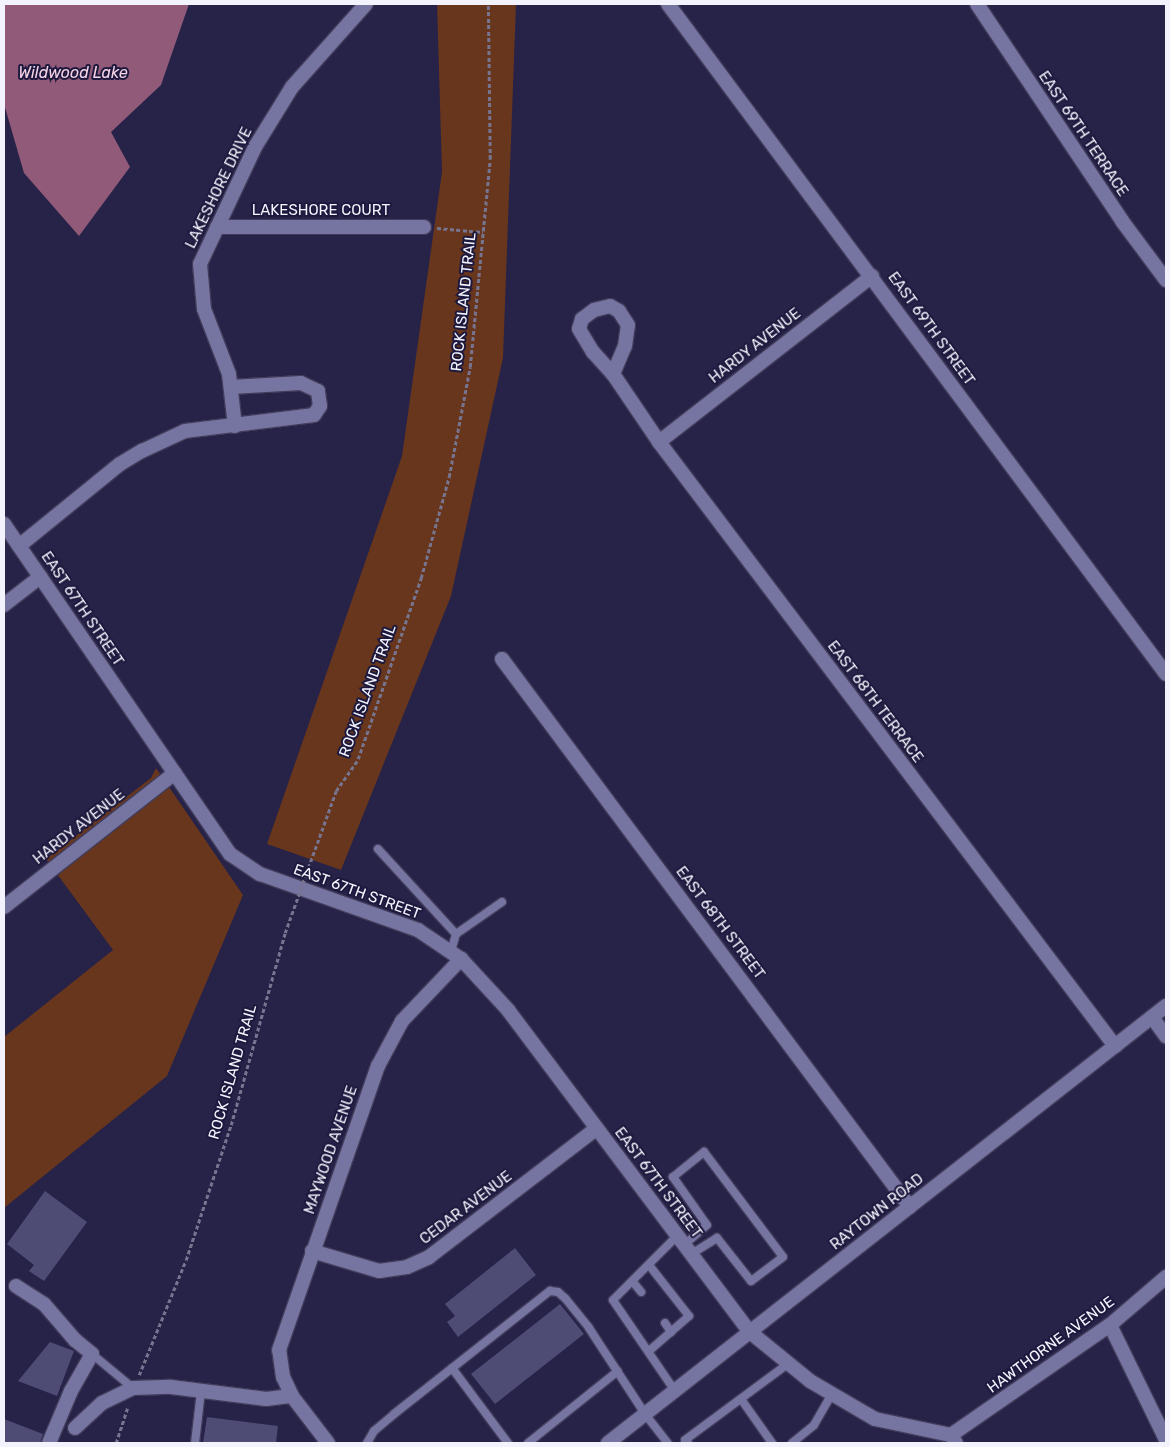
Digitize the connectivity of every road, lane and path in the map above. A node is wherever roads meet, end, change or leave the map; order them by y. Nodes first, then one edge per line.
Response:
1 (366, 4) edge
2 (488, 4) edge
3 (668, 4) edge
4 (977, 4) edge
5 (217, 227) junction
6 (424, 227) joint
7 (483, 232) junction
8 (872, 276) junction
9 (1166, 280) edge
10 (613, 374) junction
11 (231, 387) junction
12 (235, 426) junction
13 (658, 442) junction
14 (4, 524) edge
15 (19, 546) junction
16 (40, 577) junction
17 (4, 605) edge
18 (502, 659) dead end
19 (1166, 674) edge
20 (175, 773) junction
21 (378, 849) dead end
22 (502, 902) dead end
23 (4, 907) edge
24 (456, 934) junction
25 (456, 956) junction
26 (1166, 1006) edge
27 (1152, 1018) junction
28 (1166, 1036) edge
29 (1115, 1046) junction
30 (596, 1130) junction
31 (910, 1207) junction
32 (684, 1245) junction
33 (312, 1251) junction
34 (650, 1265) junction
35 (1166, 1277) edge
36 (633, 1282) junction
37 (16, 1286) dead end
38 (641, 1292) dead end
39 (664, 1323) dead end
40 (1110, 1325) junction
41 (671, 1332) junction
42 (750, 1332) junction
43 (650, 1350) junction
44 (92, 1354) junction
45 (789, 1363) junction
46 (452, 1368) junction
47 (618, 1371) junction
48 (134, 1388) junction
49 (675, 1390) junction
50 (200, 1391) junction
51 (832, 1394) junction
52 (292, 1396) junction
53 (741, 1399) junction
54 (645, 1414) junction
55 (75, 1428) dead end
56 (954, 1439) edge
57 (1166, 1440) edge
58 (613, 1442) edge
59 (49, 1443) edge
60 (116, 1443) edge
61 (195, 1443) edge
62 (328, 1443) edge
63 (367, 1443) edge
64 (508, 1443) edge
65 (528, 1443) edge
66 (668, 1443) edge
67 (688, 1443) edge
68 (772, 1443) edge
69 (792, 1443) edge

1 - 5 street, LAKESHORE DRIVE
2 - 7 path, ROCK ISLAND TRAIL
3 - 8 street, EAST 69TH STREET
4 - 9 street, EAST 69TH TERRACE
5 - 6 street, LAKESHORE COURT
5 - 11 street, LAKESHORE DRIVE
6 - 7 path
7 - 48 path, ROCK ISLAND TRAIL, bridge
8 - 13 street, HARDY AVENUE
8 - 19 street, EAST 69TH STREET
10 - 10 street, EAST 68TH TERRACE
10 - 13 street, EAST 68TH TERRACE
11 - 12 street, LAKESHORE DRIVE
11 - 12 street
12 - 15 street
13 - 29 street, EAST 68TH TERRACE
14 - 15 street, EAST 67TH STREET
15 - 16 street, EAST 67TH STREET
16 - 17 street
16 - 20 street, EAST 67TH STREET
18 - 31 street, EAST 68TH STREET
20 - 23 street, HARDY AVENUE
20 - 25 street, EAST 67TH STREET
21 - 24 lane
22 - 24 lane
24 - 25 lane
25 - 30 street, EAST 67TH STREET
25 - 33 street, MAYWOOD AVENUE
26 - 27 street, RAYTOWN ROAD
27 - 28 street
27 - 29 street, RAYTOWN ROAD
29 - 31 street, RAYTOWN ROAD
30 - 32 street, EAST 67TH STREET
30 - 33 street, CEDAR AVENUE
31 - 42 street, RAYTOWN ROAD
32 - 32 lane
32 - 34 lane
32 - 42 street, EAST 67TH STREET
33 - 52 street, MAYWOOD AVENUE
34 - 36 lane
34 - 41 lane
35 - 40 street, HAWTHORNE AVENUE
36 - 38 lane
36 - 43 lane
37 - 44 street
39 - 41 lane
40 - 56 street, HAWTHORNE AVENUE
40 - 57 street
41 - 43 lane
42 - 45 street, EAST 67TH STREET
42 - 49 street, RAYTOWN ROAD
43 - 49 lane
44 - 48 lane
44 - 59 street
45 - 51 street, EAST 67TH STREET
45 - 53 lane
46 - 47 lane
46 - 63 lane
46 - 64 lane
47 - 54 lane
47 - 65 lane
48 - 50 street
48 - 55 street
48 - 60 path, ROCK ISLAND TRAIL
49 - 54 street, RAYTOWN ROAD
50 - 52 street
50 - 61 lane
51 - 56 street, EAST 67TH STREET
51 - 69 lane
52 - 62 street, MAYWOOD AVENUE
53 - 67 lane
53 - 68 lane
54 - 58 street, RAYTOWN ROAD
54 - 66 lane

